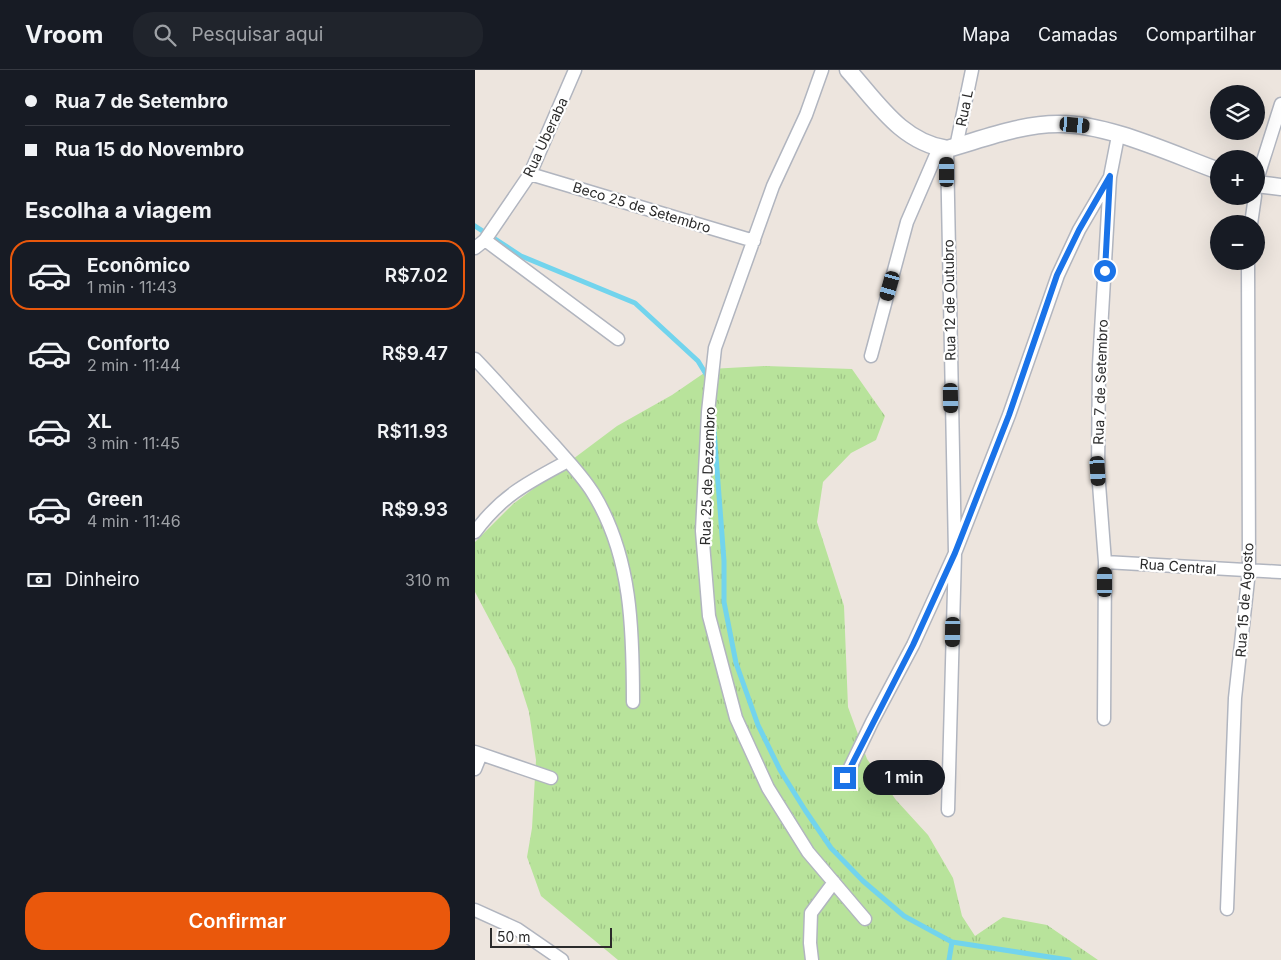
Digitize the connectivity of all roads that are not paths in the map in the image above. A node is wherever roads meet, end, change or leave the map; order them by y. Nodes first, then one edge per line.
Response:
1 (575, 70) edge
2 (822, 70) edge
3 (848, 70) edge
4 (972, 70) edge
5 (1281, 104) edge
6 (1118, 136) junction
7 (947, 148) junction
8 (1265, 155) edge
9 (1210, 167) edge
10 (529, 174) junction
11 (1110, 176) junction
12 (1265, 185) edge
13 (1281, 187) edge
14 (754, 241) junction
15 (480, 244) edge
16 (1248, 270) edge
17 (618, 339) dead end
18 (871, 356) dead end
19 (475, 359) edge
20 (568, 461) junction
21 (475, 532) edge
22 (955, 553) junction
23 (1105, 562) junction
24 (1249, 571) junction
25 (1281, 572) edge
26 (633, 702) dead end
27 (1104, 720) dead end
28 (478, 753) edge
29 (475, 769) edge
30 (551, 778) dead end
31 (845, 778) dead end
32 (948, 810) dead end
33 (834, 882) junction
34 (1227, 909) dead end
35 (475, 910) edge
36 (865, 919) dead end
37 (562, 960) edge
38 (812, 960) edge

1 - 10 street, Rua Uberaba
2 - 14 street, Rua 25 de Dezembro
3 - 7 street
4 - 7 street, Rua L
5 - 8 street
6 - 7 street
6 - 9 street
6 - 11 street, Rua 7 de Setembro
7 - 18 street
7 - 22 street, Rua 12 de Outubro
10 - 14 street, Beco 25 de Setembro
10 - 15 street, Rua Uberaba
11 - 22 street
11 - 23 street, Rua 7 de Setembro
12 - 13 street
14 - 33 street, Rua 25 de Dezembro
15 - 17 street
16 - 24 street, Rua 15 de Agosto
19 - 20 street
20 - 21 street
20 - 26 street
22 - 31 street
22 - 32 street, Rua 12 de Outubro
23 - 24 street, Rua Central
23 - 27 street, Rua 7 de Setembro
24 - 25 street, Rua Central
24 - 34 street, Rua 15 de Agosto
28 - 29 street
28 - 30 street
33 - 36 street, Rua 25 de Dezembro
33 - 38 street
35 - 37 street

